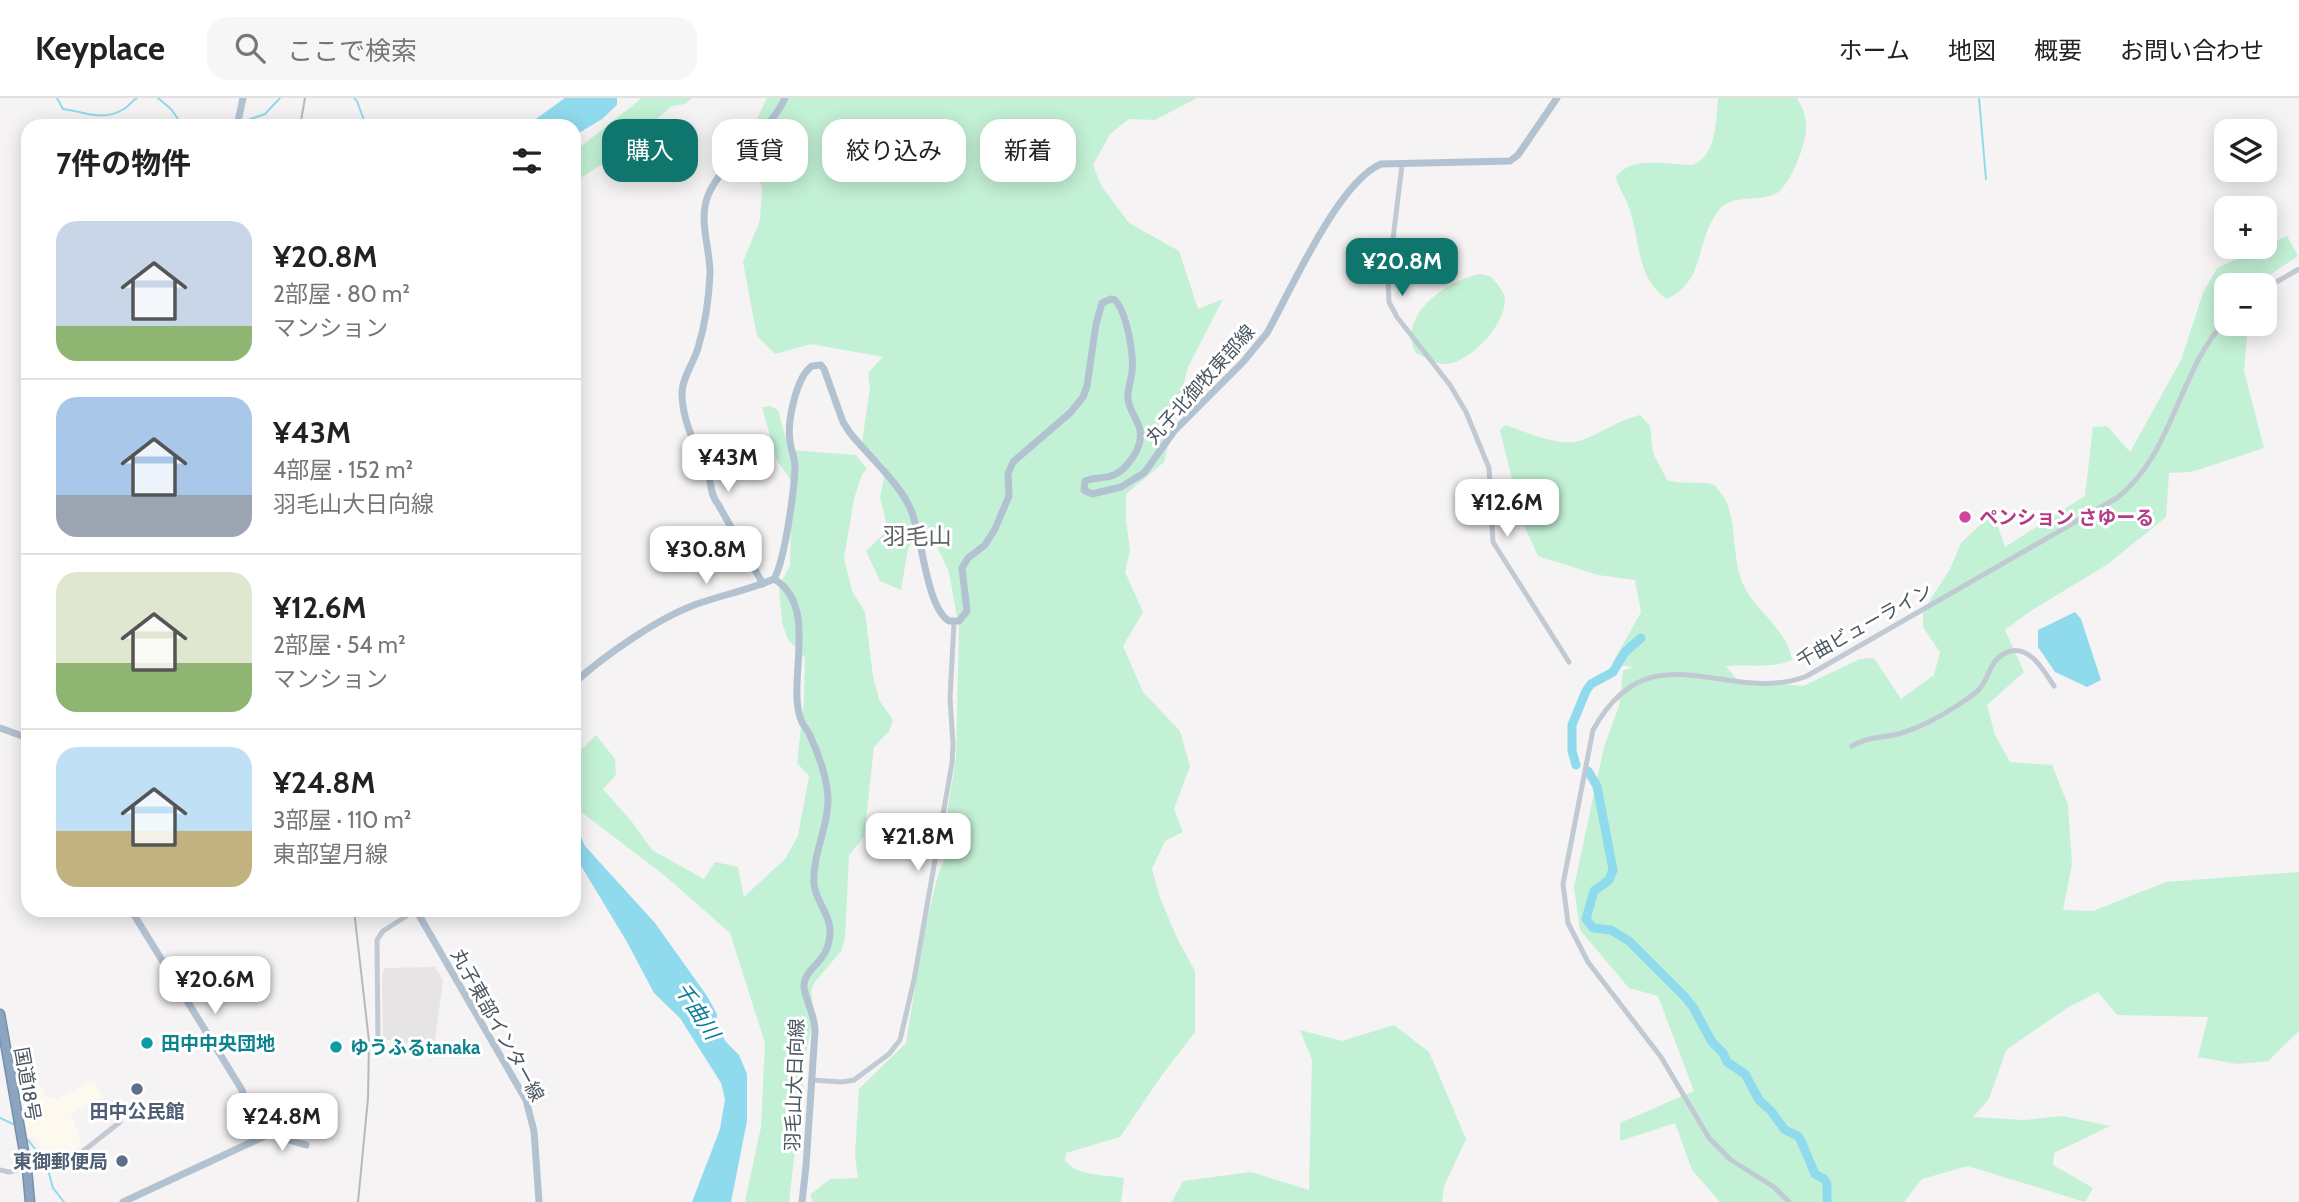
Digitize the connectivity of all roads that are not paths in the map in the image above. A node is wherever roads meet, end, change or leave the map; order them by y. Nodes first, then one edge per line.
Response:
1 (243, 98) edge
2 (785, 98) edge
3 (1557, 98) edge
4 (239, 119) edge
5 (1402, 164) junction
6 (2299, 269) edge
7 (2277, 282) edge
8 (2214, 334) edge
9 (774, 579) junction
10 (763, 584) junction
11 (954, 622) junction
12 (1569, 662) dead end
13 (581, 677) edge
14 (2054, 687) dead end
15 (0, 728) edge
16 (21, 736) edge
17 (1852, 746) dead end
18 (135, 917) edge
19 (405, 917) edge
20 (420, 917) edge
21 (0, 1014) edge
22 (378, 1043) dead end
23 (810, 1080) junction
24 (120, 1122) dead end
25 (256, 1140) junction
26 (306, 1145) dead end
27 (27, 1169) junction
28 (0, 1170) edge
29 (30, 1202) edge
30 (123, 1202) edge
31 (539, 1202) edge
32 (802, 1202) edge
33 (1789, 1202) edge

1 - 4 main road
2 - 10 main road
3 - 5 main road, 丸子北御牧東部線
5 - 11 main road, 丸子北御牧東部線
5 - 12 street
6 - 7 street
8 - 33 street, 千曲ビューライン
9 - 10 main road
9 - 11 main road
9 - 23 main road, 羽毛山大日向線
10 - 13 main road
11 - 23 street
14 - 17 street
15 - 16 main road
18 - 25 main road
19 - 22 street
20 - 31 main road, 丸子東部インター線
21 - 27 highway, 国道18号
23 - 32 main road, 羽毛山大日向線
24 - 27 street
25 - 26 main road
25 - 30 main road
27 - 28 street
27 - 29 highway, 国道18号

